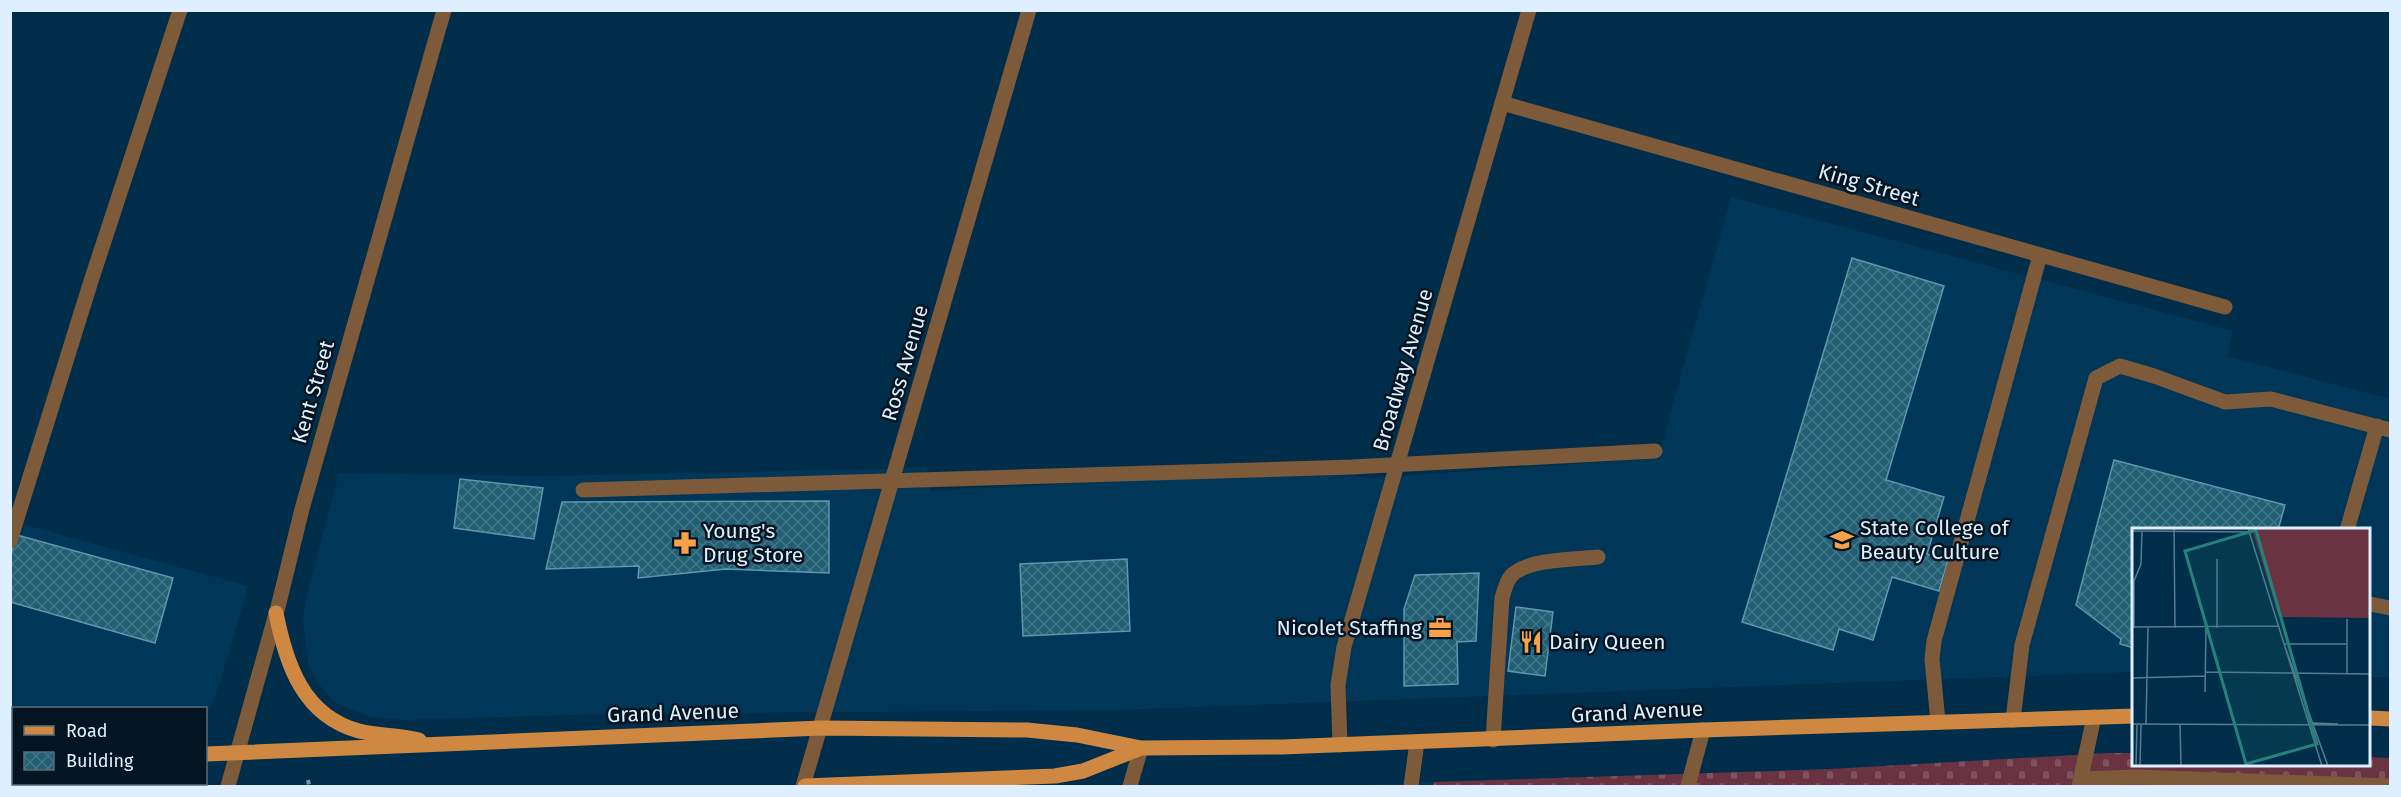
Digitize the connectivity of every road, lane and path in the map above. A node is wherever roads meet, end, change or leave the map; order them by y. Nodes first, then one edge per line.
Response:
1 (180, 10) edge
2 (444, 10) edge
3 (1029, 10) edge
4 (1529, 10) edge
5 (1502, 103) junction
6 (2040, 255) junction
7 (2225, 307) dead end
8 (2384, 428) edge
9 (1655, 451) dead end
10 (1397, 464) junction
11 (893, 480) junction
12 (583, 490) dead end
13 (2348, 528) edge
14 (10, 541) edge
15 (1598, 557) dead end
16 (2371, 603) edge
17 (2391, 609) edge
18 (276, 613) junction
19 (2132, 716) edge
20 (2094, 717) junction
21 (2371, 718) edge
22 (2391, 718) edge
23 (2013, 720) junction
24 (1938, 722) junction
25 (821, 728) junction
26 (1703, 730) junction
27 (1493, 740) junction
28 (1417, 742) junction
29 (433, 745) junction
30 (1340, 745) junction
31 (1141, 748) junction
32 (207, 754) edge
33 (238, 754) junction
34 (2080, 783) edge
35 (228, 786) edge
36 (804, 786) edge
37 (1130, 786) edge
38 (1411, 786) edge
39 (1688, 786) edge
40 (2391, 786) edge

1 - 14 street
2 - 18 street, Kent Street
3 - 11 street, Ross Avenue
4 - 5 street, Broadway Avenue
5 - 6 street, King Street
5 - 10 street, Broadway Avenue
6 - 7 street, King Street
6 - 24 street
8 - 13 street
8 - 23 street
9 - 10 street
10 - 11 street
10 - 30 street, Broadway Avenue
11 - 12 street
11 - 25 street, Ross Avenue
15 - 27 street
16 - 17 street
18 - 29 main road
18 - 33 street, Kent Street
19 - 20 main road, Grand Avenue
20 - 23 main road, Grand Avenue
20 - 34 street
21 - 22 main road
23 - 24 main road, Grand Avenue
24 - 26 main road, Grand Avenue
25 - 29 main road, Grand Avenue
25 - 31 main road, Grand Avenue
25 - 36 street, Ross Avenue
26 - 27 main road, Grand Avenue
26 - 39 street
27 - 28 main road, Grand Avenue
28 - 30 main road, Grand Avenue
28 - 38 street
29 - 33 main road, Grand Avenue
30 - 31 main road, Grand Avenue
31 - 36 main road, Grand Avenue
31 - 37 street
32 - 33 main road, Grand Avenue
33 - 35 street, Kent Street
34 - 40 street

